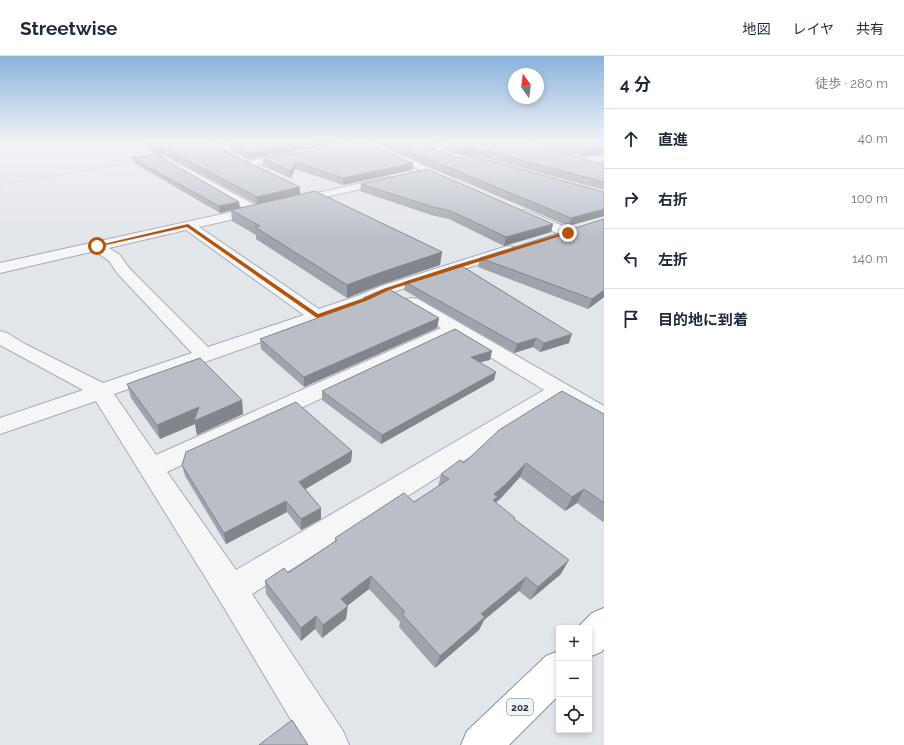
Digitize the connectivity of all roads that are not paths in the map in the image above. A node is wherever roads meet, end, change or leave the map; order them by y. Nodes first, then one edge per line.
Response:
1 (191, 174) edge
2 (414, 174) edge
3 (435, 174) edge
4 (463, 186) edge
5 (302, 190) dead end
6 (316, 196) junction
7 (286, 203) edge
8 (330, 203) edge
9 (270, 207) edge
10 (512, 208) edge
11 (255, 210) junction
12 (188, 225) junction
13 (546, 239) edge
14 (97, 246) junction
15 (524, 246) edge
16 (0, 268) edge
17 (387, 289) junction
18 (317, 316) junction
19 (455, 328) junction
20 (0, 337) edge
21 (205, 355) junction
22 (100, 390) junction
23 (560, 390) junction
24 (604, 416) edge
25 (0, 426) edge
26 (152, 468) junction
27 (231, 590) junction
28 (604, 625) edge
29 (592, 637) edge
30 (556, 672) edge
31 (329, 745) edge
32 (481, 745) edge

1 - 11 street
2 - 6 street
3 - 4 street
5 - 6 street
6 - 7 street
6 - 8 street
9 - 11 street
10 - 13 street
11 - 12 street
12 - 14 street
12 - 18 street
14 - 16 street
14 - 21 street
15 - 17 street
17 - 18 street
17 - 19 street
18 - 21 street
19 - 23 street
19 - 26 street
20 - 22 street
21 - 22 street
22 - 25 street
22 - 26 street
23 - 24 street
23 - 27 street
26 - 27 street
27 - 31 street
28 - 29 highway
30 - 32 highway, 202

